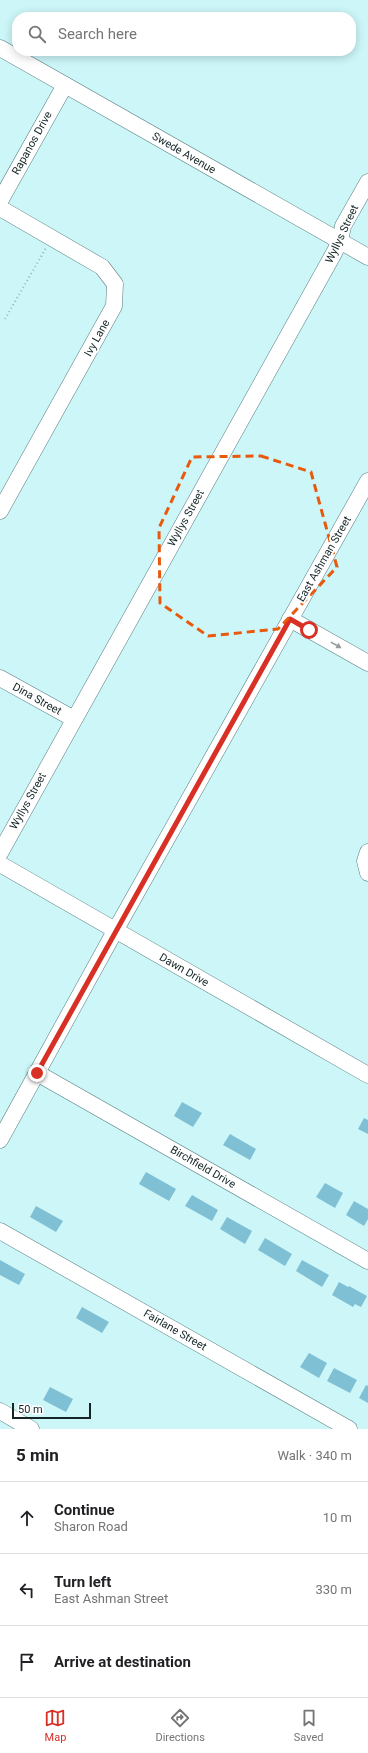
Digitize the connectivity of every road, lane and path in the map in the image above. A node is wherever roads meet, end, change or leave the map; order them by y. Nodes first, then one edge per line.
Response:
1 (0, 48) edge
2 (12, 55) edge
3 (14, 56) edge
4 (65, 85) junction
5 (368, 182) edge
6 (0, 201) edge
7 (0, 208) edge
8 (52, 239) junction
9 (340, 241) junction
10 (368, 257) edge
11 (5, 320) dead end
12 (368, 482) edge
13 (0, 511) edge
14 (290, 619) junction
15 (368, 663) edge
16 (0, 678) edge
17 (74, 719) junction
18 (0, 853) edge
19 (0, 864) edge
20 (115, 931) junction
21 (37, 1073) junction
22 (368, 1075) edge
23 (0, 1140) edge
24 (0, 1231) edge
25 (368, 1261) edge
26 (0, 1411) edge
27 (31, 1429) edge
28 (349, 1429) edge

1 - 2 street, Swede Avenue
3 - 4 street, Swede Avenue
4 - 6 street, Rapanos Drive
4 - 9 street, Swede Avenue
5 - 9 street, Wyllys Street
7 - 8 street, Ivy Lane
8 - 11 path
8 - 13 street, Ivy Lane
9 - 10 street, Swede Avenue
9 - 17 street, Wyllys Street
12 - 14 street, East Ashman Street
14 -> 15 street
14 - 20 street, East Ashman Street
16 - 17 street, Dina Street
17 - 18 street, Wyllys Street
19 - 20 street, Dawn Drive
20 - 21 street, East Ashman Street
20 - 22 street, Dawn Drive
21 - 23 street, East Ashman Street
21 - 25 street, Birchfield Drive
24 - 28 street, Fairlane Street
26 - 27 street

